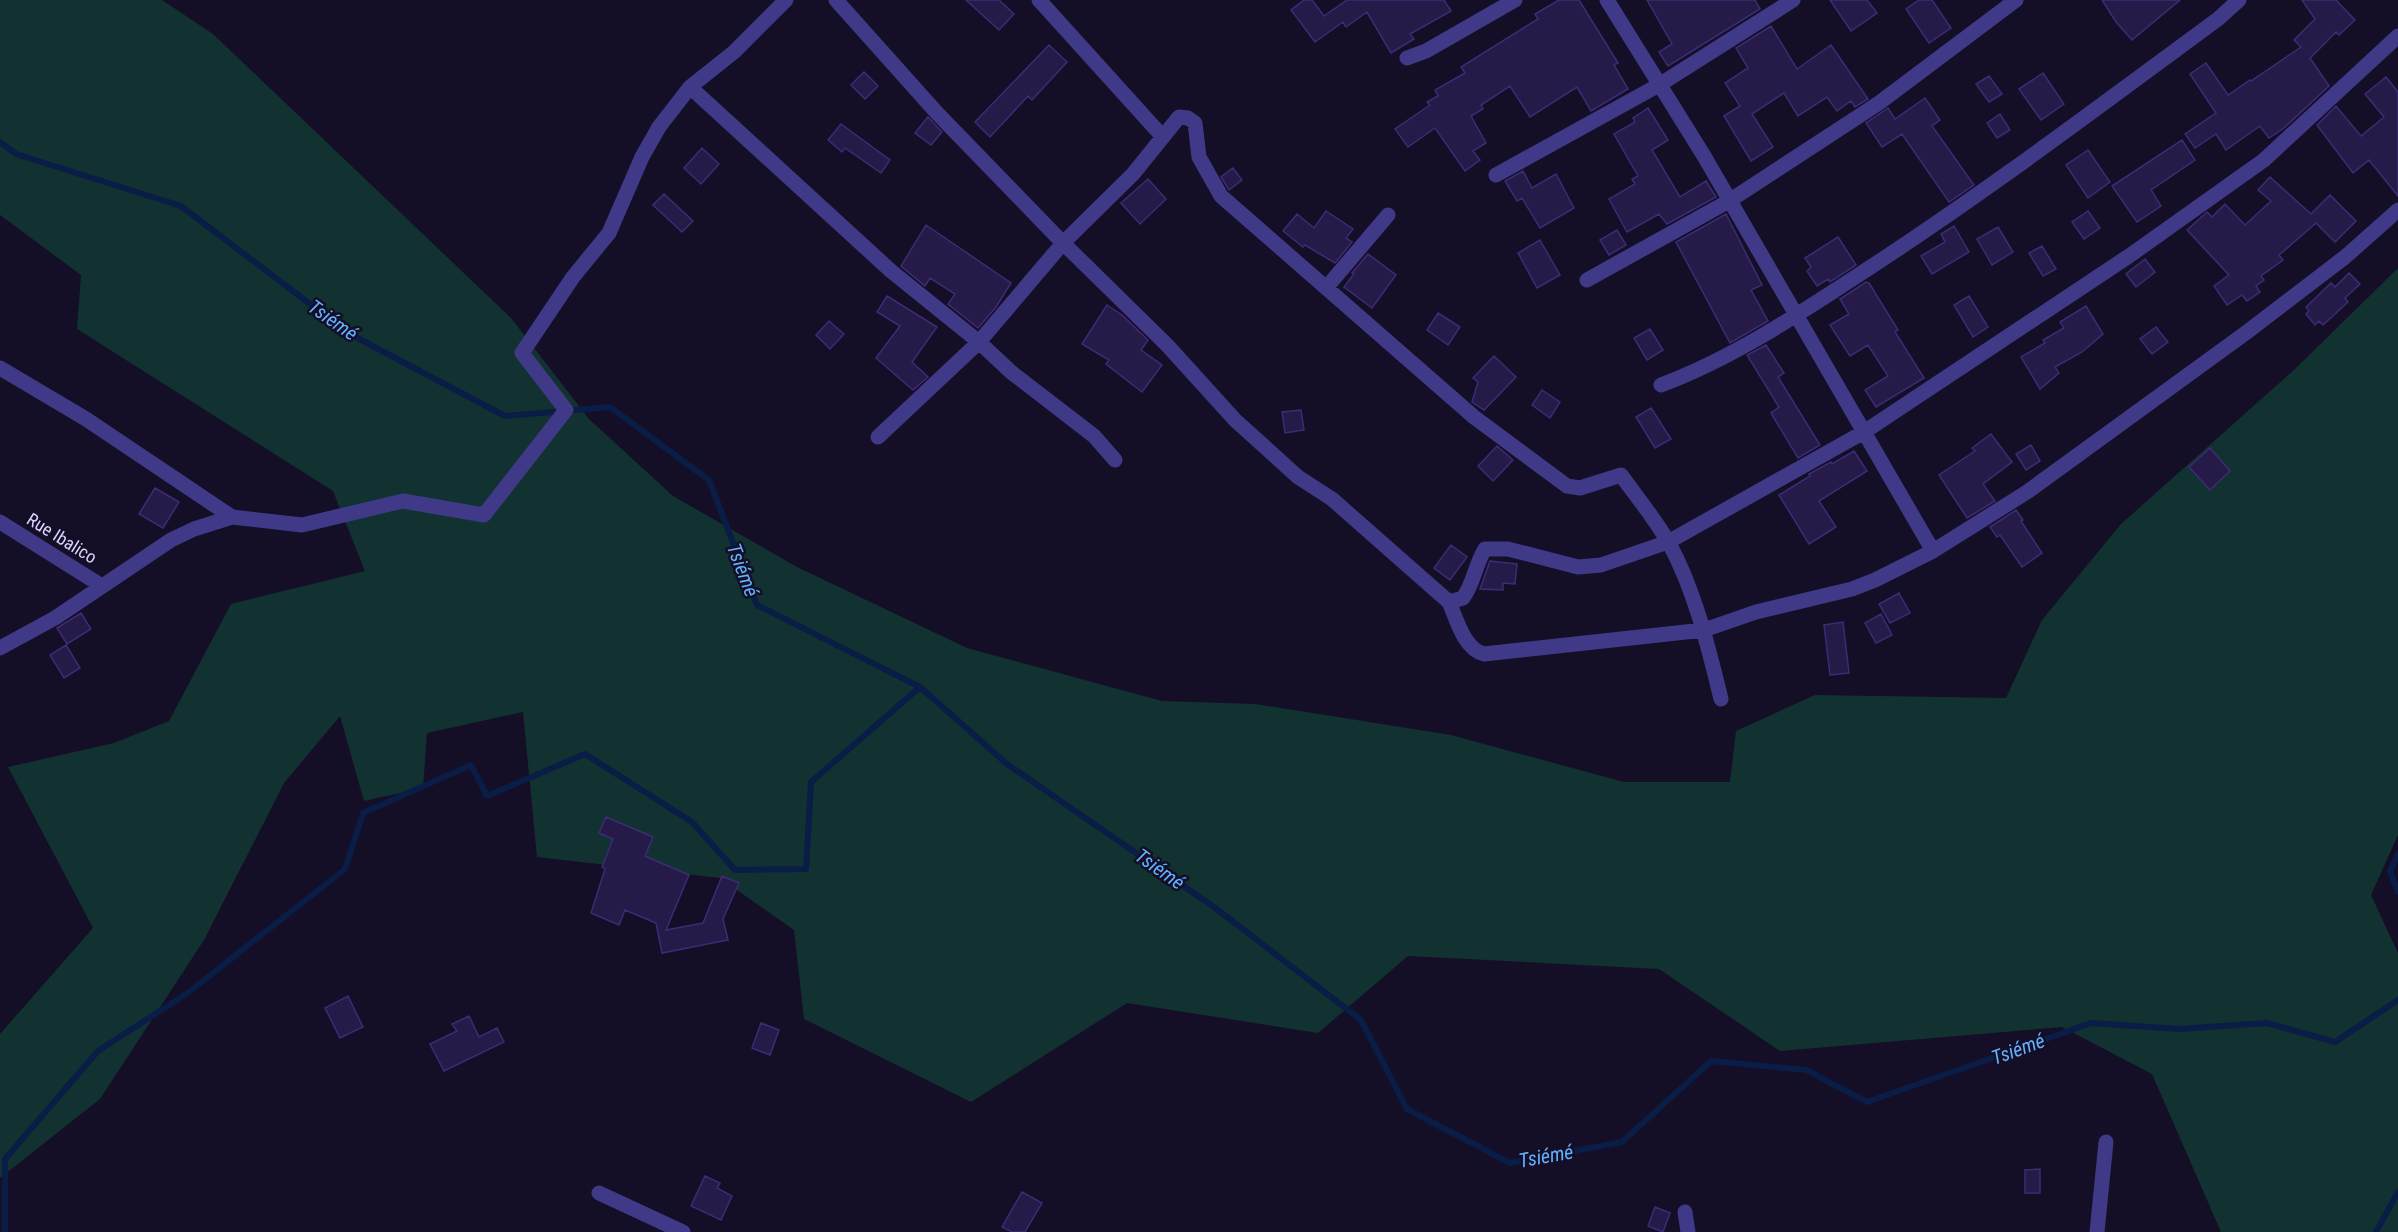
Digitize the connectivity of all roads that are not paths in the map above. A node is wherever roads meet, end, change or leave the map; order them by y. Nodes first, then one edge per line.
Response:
1 (786, 0) edge
2 (836, 0) edge
3 (1039, 0) edge
4 (1515, 0) edge
5 (1607, 0) edge
6 (1793, 0) edge
7 (2016, 0) edge
8 (2239, 0) edge
9 (2398, 36) edge
10 (1407, 58) dead end
11 (1659, 84) junction
12 (690, 87) junction
13 (1162, 136) junction
14 (1496, 175) dead end
15 (1729, 201) junction
16 (2398, 210) edge
17 (1389, 216) dead end
18 (1063, 243) junction
19 (1587, 280) dead end
20 (1326, 288) junction
21 (1796, 316) junction
22 (979, 342) junction
23 (0, 369) edge
24 (1661, 385) dead end
25 (1864, 432) junction
26 (878, 437) dead end
27 (1115, 460) dead end
28 (232, 517) junction
29 (0, 522) edge
30 (1668, 542) junction
31 (1933, 551) junction
32 (102, 586) junction
33 (1449, 602) junction
34 (1704, 630) junction
35 (0, 648) edge
36 (1721, 699) dead end
37 (2106, 1142) dead end
38 (599, 1193) dead end
39 (1685, 1212) dead end
40 (683, 1232) edge
41 (1688, 1232) edge
42 (2097, 1232) edge

1 - 12 street
2 - 18 street
3 - 13 street
4 - 10 street
5 - 11 street
6 - 11 street
7 - 15 street
8 - 21 street
9 - 25 street
11 - 14 street
11 - 15 street
12 - 22 street
12 - 28 street
13 - 18 street
13 - 20 street
15 - 19 street
15 - 21 street
16 - 31 street
17 - 20 street
18 - 22 street
18 - 33 street
20 - 30 street
21 - 24 street
21 - 25 street
22 - 26 street
22 - 27 street
23 - 28 street
25 - 30 street
25 - 31 street
28 - 32 street
29 - 32 street, Rue Ibalico
30 - 33 street
30 - 34 street
31 - 34 street
32 - 35 street
33 - 34 street
34 - 36 street
37 - 42 street
38 - 40 street
39 - 41 street

